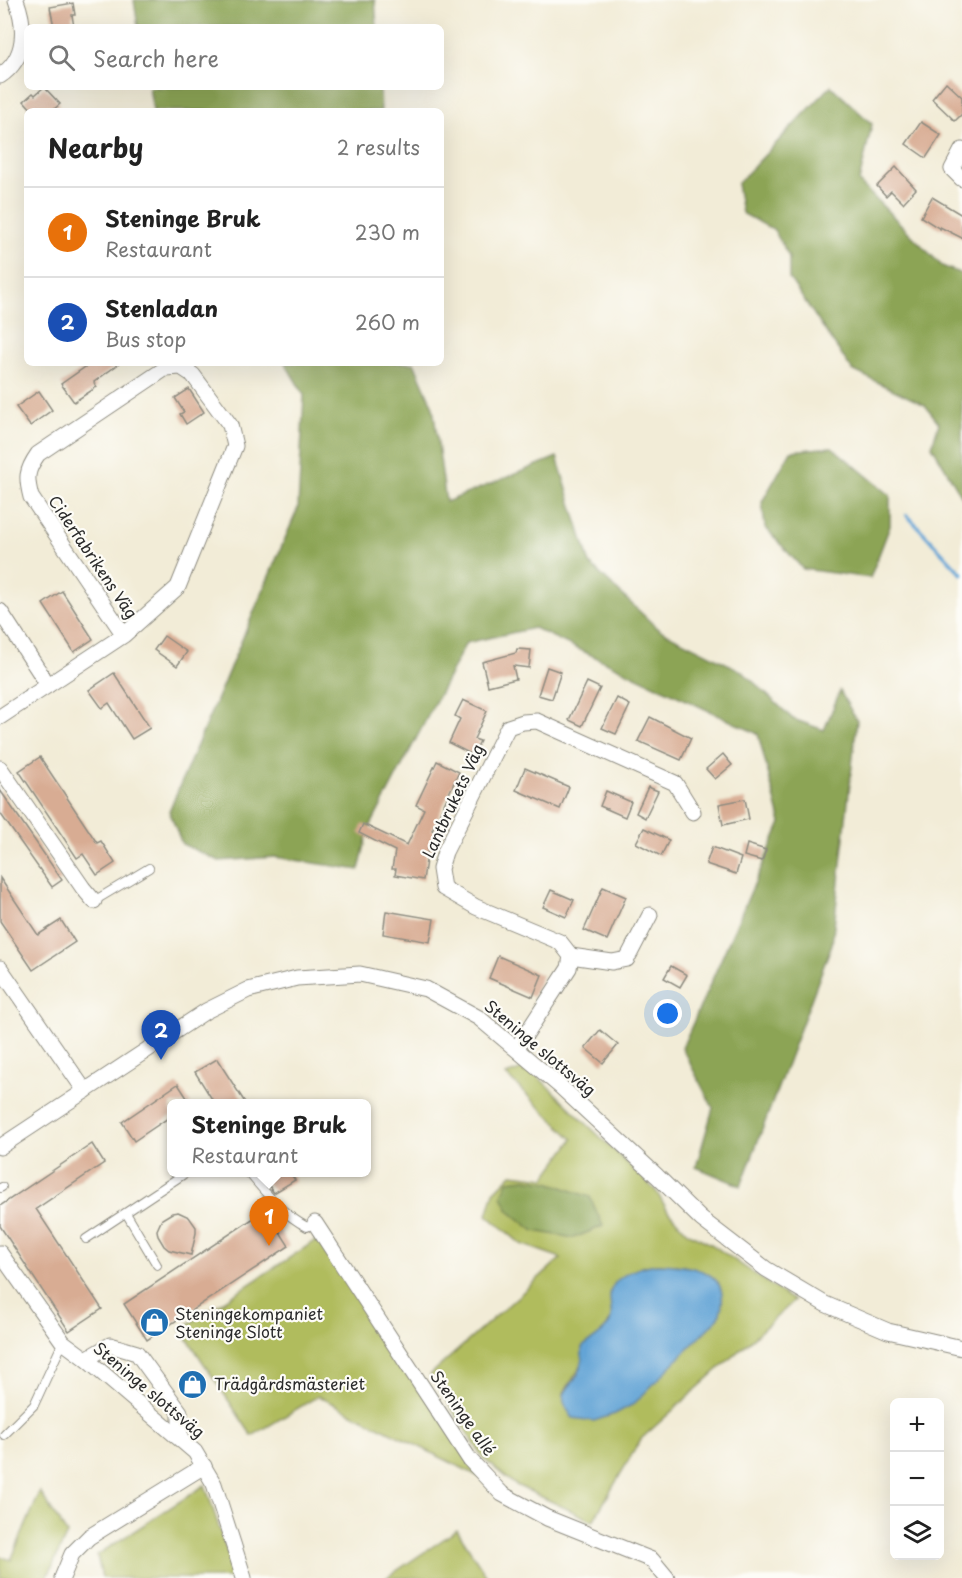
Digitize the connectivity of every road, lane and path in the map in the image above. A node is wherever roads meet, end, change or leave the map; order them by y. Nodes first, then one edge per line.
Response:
1 (16, 0) edge
2 (0, 76) edge
3 (962, 150) edge
4 (962, 179) edge
5 (0, 611) edge
6 (124, 634) junction
7 (48, 685) junction
8 (0, 717) edge
9 (0, 768) edge
10 (693, 812) dead end
11 (149, 868) dead end
12 (94, 901) joint
13 (650, 915) dead end
14 (571, 956) junction
15 (0, 968) edge
16 (518, 1048) junction
17 (85, 1091) junction
18 (0, 1147) edge
19 (181, 1177) edge
20 (251, 1177) edge
21 (126, 1213) junction
22 (315, 1223) joint
23 (86, 1239) dead end
24 (0, 1253) edge
25 (157, 1265) dead end
26 (63, 1342) junction
27 (962, 1348) edge
28 (86, 1359) junction
29 (4, 1435) dead end
30 (180, 1438) junction
31 (204, 1466) junction
32 (62, 1578) edge
33 (244, 1578) edge
34 (667, 1578) edge

1 - 2 street
3 - 4 street
5 - 7 street
6 - 6 street, Ciderfabrikens Väg
6 - 7 street, Ciderfabrikens Väg
7 - 8 street, Ciderfabrikens Väg
9 - 12 street
10 - 14 street, Lantbrukets Väg
11 - 12 lane
13 - 14 street
14 - 16 street
15 - 17 street
16 - 17 street, Steninge slottsväg
16 - 27 street, Steninge slottsväg
17 - 18 street, Steninge slottsväg
19 - 21 lane
20 - 22 lane
21 - 23 lane
21 - 25 lane
22 - 34 street, Steninge allé
24 - 26 street, Steninge slottsväg
26 - 28 street, Steninge slottsväg
26 - 29 lane
28 - 30 street, Steninge slottsväg
28 - 30 street
30 - 31 street, Steninge slottsväg
31 - 32 street, Steninge slottsväg
31 - 33 street

